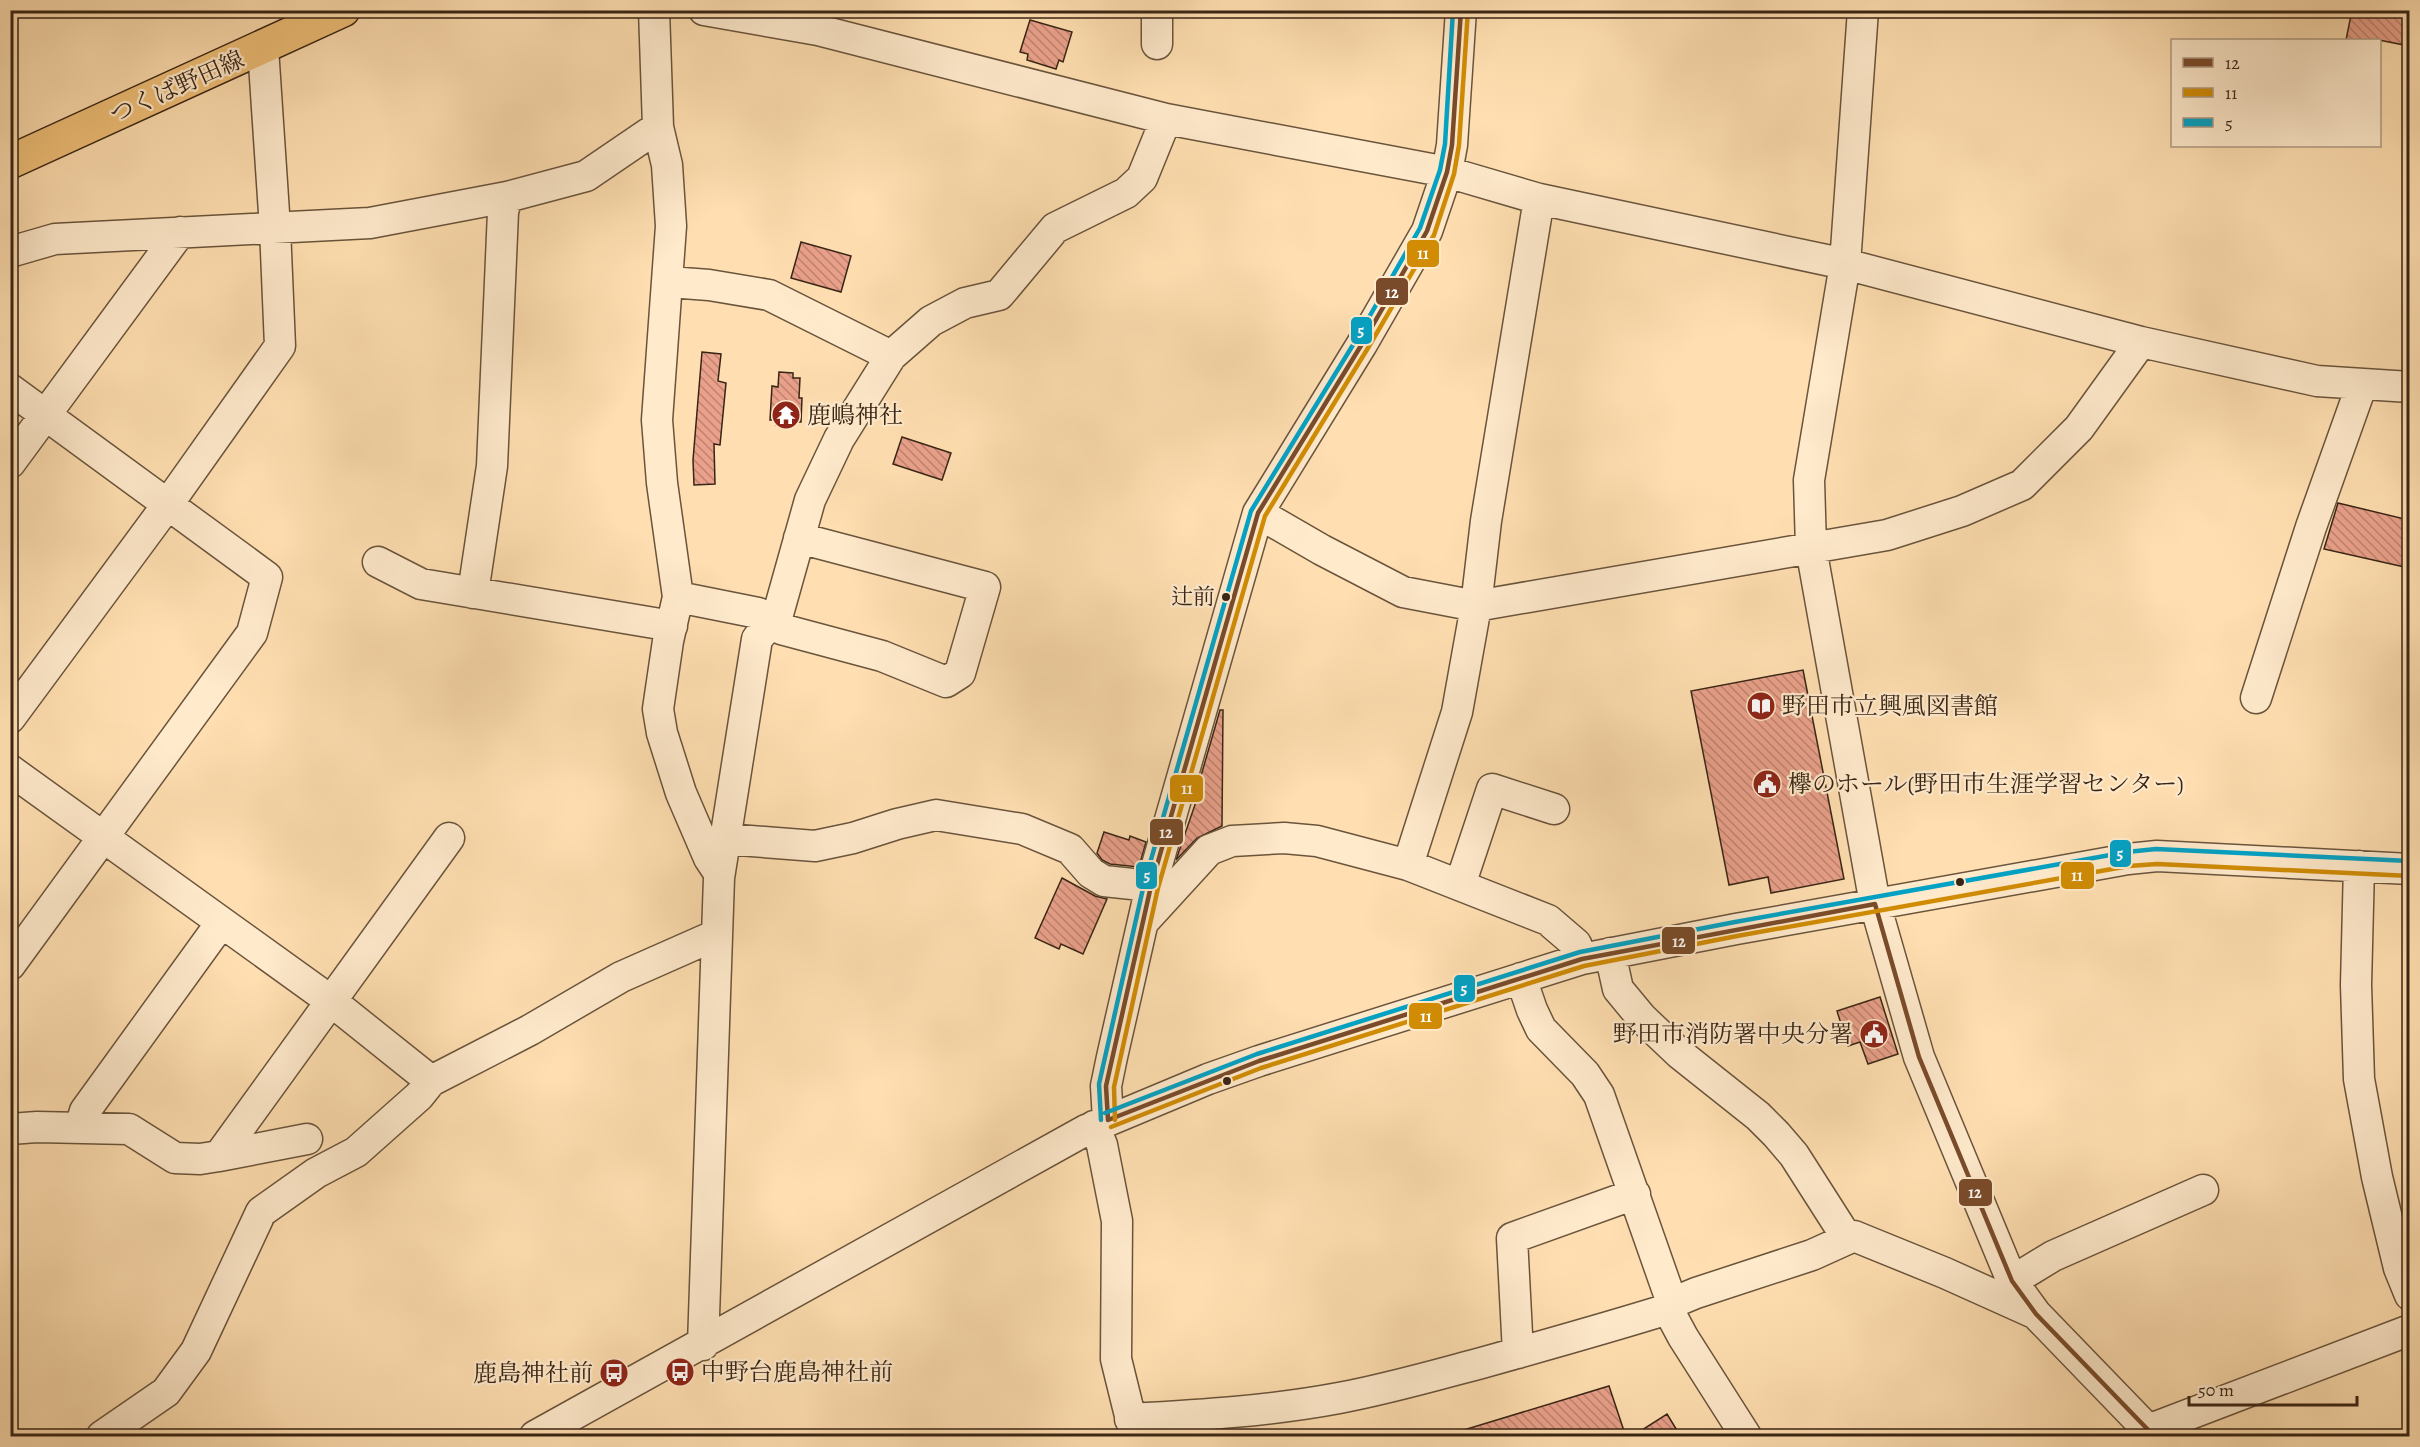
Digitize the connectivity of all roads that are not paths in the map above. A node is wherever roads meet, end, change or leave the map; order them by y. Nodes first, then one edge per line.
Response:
1 (343, 10) edge
2 (654, 10) edge
3 (1157, 10) edge
4 (1461, 10) edge
5 (1863, 10) edge
6 (711, 11) edge
7 (1157, 44) dead end
8 (263, 48) junction
9 (1166, 119) junction
10 (658, 127) junction
11 (10, 162) edge
12 (1447, 172) junction
13 (507, 197) junction
14 (1539, 199) junction
15 (275, 228) junction
16 (180, 232) junction
17 (10, 252) edge
18 (1845, 264) junction
19 (669, 282) junction
20 (2141, 342) junction
21 (891, 356) junction
22 (2362, 384) junction
23 (2409, 387) edge
24 (10, 389) edge
25 (46, 414) junction
26 (10, 463) edge
27 (168, 504) junction
28 (1258, 513) junction
29 (799, 538) junction
30 (1811, 548) junction
31 (378, 562) dead end
32 (473, 592) junction
33 (678, 597) junction
34 (1476, 606) junction
35 (770, 625) junction
36 (672, 626) junction
37 (2256, 698) dead end
38 (10, 718) edge
39 (10, 770) edge
40 (1554, 809) dead end
41 (103, 838) junction
42 (449, 838) dead end
43 (725, 839) junction
44 (1408, 865) junction
45 (2359, 866) junction
46 (2409, 869) edge
47 (719, 873) junction
48 (1460, 885) junction
49 (1151, 886) junction
50 (1875, 904) junction
51 (1143, 922) junction
52 (221, 923) junction
53 (716, 936) junction
54 (1596, 956) junction
55 (10, 965) edge
56 (1521, 978) junction
57 (331, 1001) junction
58 (431, 1081) junction
59 (1101, 1123) junction
60 (80, 1128) junction
61 (10, 1129) edge
62 (307, 1139) dead end
63 (219, 1156) junction
64 (2203, 1190) dead end
65 (1635, 1194) junction
66 (1847, 1238) junction
67 (2012, 1281) junction
68 (2409, 1295) edge
69 (1670, 1306) junction
70 (2036, 1314) junction
71 (2409, 1330) edge
72 (703, 1345) junction
73 (1518, 1353) junction
74 (1133, 1428) edge
75 (2150, 1434) edge
76 (102, 1437) edge
77 (535, 1437) edge
78 (1746, 1437) edge

1 - 8 main road, つくば野田線
2 - 10 street
3 - 7 street
4 - 12 street
5 - 18 street
6 - 9 street
8 - 11 main road, つくば野田線
8 - 15 street
9 - 12 street
9 - 21 street
10 - 13 street
10 - 19 street
12 - 14 street
12 - 28 street
13 - 15 street
13 - 32 street
14 - 18 street
14 - 34 street
15 - 16 street
15 - 27 street
16 - 17 street
16 - 25 street
18 - 20 street
18 - 30 street
19 - 21 street
19 - 33 street
20 - 22 street
20 - 30 street
21 - 29 street
22 - 23 street
22 - 37 street
24 - 25 street
25 - 26 street
25 - 27 street
27 - 38 street
27 - 41 street
28 - 34 street
28 - 49 street
29 - 35 street
29 - 35 street
30 - 34 street
30 - 50 street
31 - 32 street
32 - 36 street
33 - 35 street
33 - 36 street
34 - 44 street
35 - 43 street
36 - 47 street
39 - 41 street
40 - 48 street
41 - 52 street
41 - 55 street
42 - 57 street
43 - 47 street
43 - 49 street
44 - 48 street
44 - 51 street
45 - 46 street
45 - 50 street
45 - 68 street
47 - 53 street
48 - 54 street
49 - 51 street
50 - 54 street
50 - 67 street
51 - 59 street
52 - 57 street
52 - 60 street
53 - 58 street
53 - 72 street
54 - 56 street
54 - 66 street
56 - 59 street
56 - 65 street
57 - 58 street
57 - 63 street
58 - 76 street
59 - 72 street
59 - 74 street
60 - 61 street
60 - 63 street
62 - 63 street
64 - 67 street
65 - 69 street
65 - 73 street
66 - 69 street
66 - 70 street
67 - 70 street
69 - 73 street
69 - 78 street
70 - 75 street
71 - 75 street
72 - 77 street
73 - 74 street

